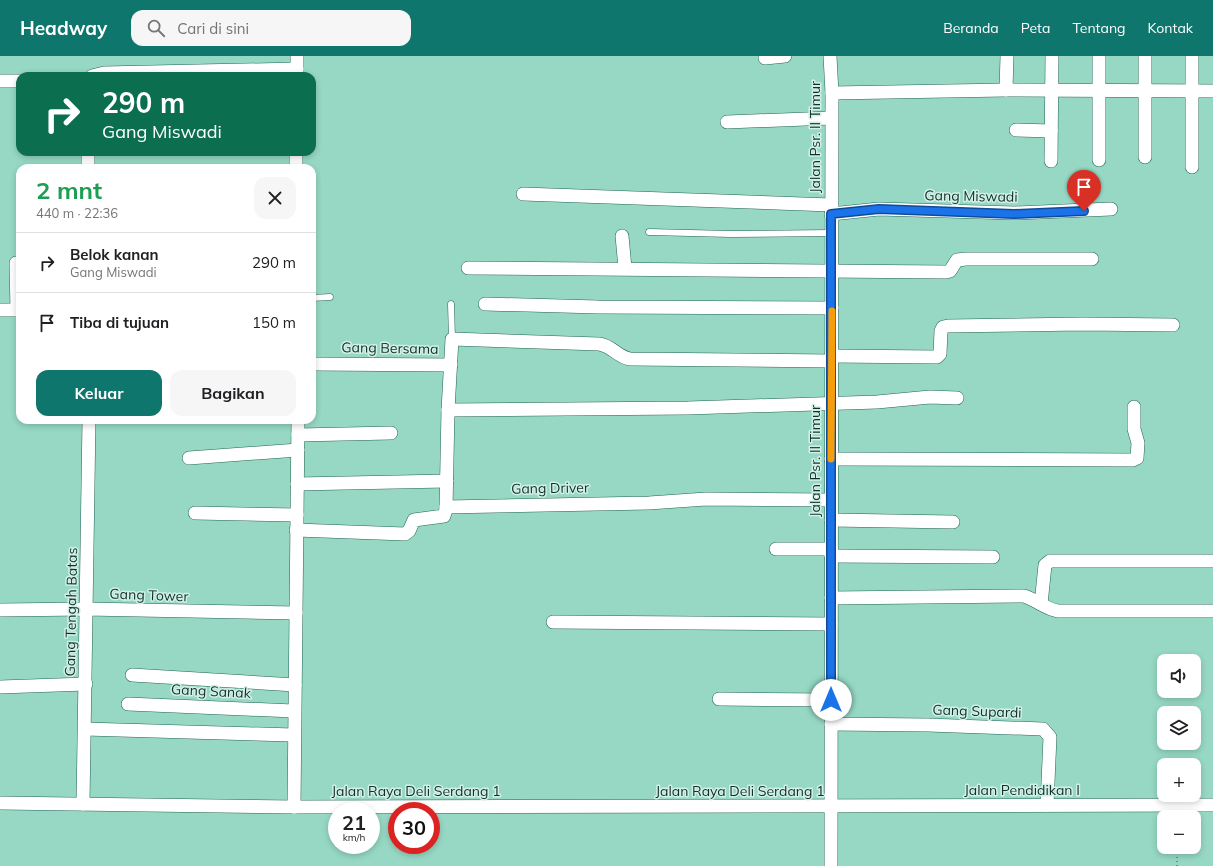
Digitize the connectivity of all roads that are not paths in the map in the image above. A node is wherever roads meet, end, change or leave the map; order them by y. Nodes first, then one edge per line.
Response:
1 (786, 56) edge
2 (830, 56) edge
3 (1006, 56) edge
4 (1052, 56) edge
5 (1099, 56) edge
6 (1145, 56) edge
7 (1192, 56) edge
8 (765, 58) dead end
9 (297, 67) edge
10 (136, 72) edge
11 (0, 81) edge
12 (16, 81) edge
13 (1006, 90) junction
14 (1051, 90) junction
15 (1099, 91) junction
16 (1145, 91) junction
17 (1192, 91) junction
18 (1213, 91) edge
19 (832, 93) junction
20 (831, 118) junction
21 (727, 122) dead end
22 (1016, 130) dead end
23 (1051, 131) junction
24 (1145, 157) dead end
25 (1099, 160) dead end
26 (1051, 161) dead end
27 (1192, 167) dead end
28 (523, 194) dead end
29 (1112, 209) dead end
30 (831, 210) junction
31 (649, 232) dead end
32 (831, 233) junction
33 (622, 236) dead end
34 (1092, 259) dead end
35 (468, 268) dead end
36 (625, 268) junction
37 (831, 272) junction
38 (330, 297) dead end
39 (316, 298) edge
40 (451, 304) dead end
41 (485, 304) dead end
42 (832, 308) junction
43 (0, 310) edge
44 (16, 310) edge
45 (1173, 325) dead end
46 (452, 339) junction
47 (831, 358) junction
48 (316, 364) edge
49 (451, 365) junction
50 (957, 398) dead end
51 (831, 404) junction
52 (1134, 407) dead end
53 (448, 410) junction
54 (89, 424) edge
55 (298, 424) edge
56 (391, 433) dead end
57 (298, 435) junction
58 (298, 450) junction
59 (189, 458) dead end
60 (831, 459) junction
61 (447, 481) junction
62 (297, 484) junction
63 (830, 500) junction
64 (446, 507) junction
65 (195, 513) dead end
66 (297, 515) junction
67 (831, 520) junction
68 (953, 522) dead end
69 (296, 530) junction
70 (776, 549) dead end
71 (831, 553) junction
72 (993, 557) dead end
73 (1213, 561) edge
74 (831, 598) junction
75 (1041, 604) junction
76 (86, 609) junction
77 (0, 610) edge
78 (1213, 611) edge
79 (296, 613) junction
80 (553, 622) dead end
81 (831, 624) junction
82 (132, 675) dead end
83 (86, 684) junction
84 (295, 684) junction
85 (0, 687) edge
86 (719, 699) dead end
87 (831, 700) junction
88 (128, 704) dead end
89 (293, 711) junction
90 (831, 724) junction
91 (85, 729) junction
92 (293, 735) junction
93 (0, 803) edge
94 (83, 804) junction
95 (1047, 805) junction
96 (1213, 805) edge
97 (832, 806) junction
98 (294, 808) junction
99 (831, 866) edge

1 - 8 street
2 - 19 street, Jalan Psr. II Timur
3 - 13 street
4 - 14 street
5 - 15 street
6 - 16 street
7 - 17 street
9 - 10 street
11 - 12 street
13 - 14 street
13 - 19 street
14 - 15 street
14 - 23 street
15 - 16 street
15 - 25 street
16 - 17 street
16 - 24 street
17 - 18 street
17 - 27 street
19 - 20 street, Jalan Psr. II Timur
20 - 21 street
20 - 30 street, Jalan Psr. II Timur
22 - 23 street
23 - 26 street
28 - 30 street, Gang Miswadi
29 - 30 street, Gang Miswadi
30 - 32 street, Jalan Psr. II Timur
31 - 32 lane
32 - 37 street, Jalan Psr. II Timur
33 - 36 street
34 - 37 street
35 - 36 street
36 - 37 street
37 - 42 street, Jalan Psr. II Timur
38 - 39 lane
40 - 46 lane
41 - 42 street
42 - 47 street, Jalan Psr. II Timur
43 - 44 street
45 - 47 street, Gang Bersama
46 - 47 street, Gang Bersama
46 - 49 street, Gang Bersama
47 - 51 street, Jalan Psr. II Timur
48 - 49 street, Gang Bersama
49 - 53 street
50 - 51 street
51 - 53 street
51 - 60 street, Jalan Psr. II Timur
52 - 60 street
53 - 61 street
54 - 76 street, Gang Tengah Batas
55 - 57 street
56 - 57 street
57 - 58 street
58 - 59 street
58 - 62 street
60 - 63 street, Jalan Psr. II Timur
61 - 62 street
61 - 64 street
62 - 66 street
63 - 64 street, Gang Driver
63 - 67 street, Jalan Psr. II Timur
64 - 69 street
65 - 66 street
66 - 69 street
67 - 68 street
67 - 71 street, Jalan Psr. II Timur
69 - 79 street
70 - 71 street
71 - 72 street
71 - 74 street, Jalan Psr. II Timur
73 - 75 street
74 - 75 street
74 - 81 street, Jalan Psr. II Timur
75 - 78 street
76 - 77 street, Gang Tower
76 - 79 street, Gang Tower
76 - 83 street, Gang Tengah Batas
79 - 84 street
80 - 81 street
81 - 87 street, Jalan Psr. II Timur
82 - 84 street
83 - 85 street
83 - 91 street, Gang Tengah Batas
84 - 89 street
86 - 87 street
87 - 90 street, Jalan Psr. II Timur
88 - 89 street, Gang Sanak
89 - 92 street
90 - 95 street, Gang Supardi
90 - 97 street, Jalan Psr. II Timur
91 - 92 street
91 - 94 street, Gang Tengah Batas
92 - 98 street
93 - 94 street, Jalan Raya Deli Serdang 1
94 - 98 street, Jalan Raya Deli Serdang 1
95 - 96 street, Jalan Pendidikan I
95 - 97 street, Jalan Pendidikan I
97 - 98 street, Jalan Raya Deli Serdang 1
97 - 99 street, Jalan Psr. II Timur

